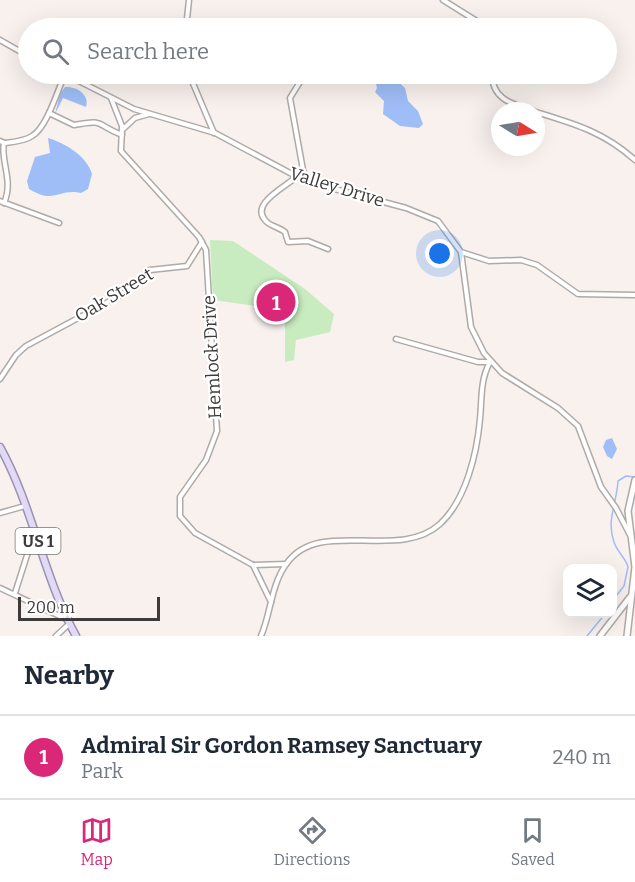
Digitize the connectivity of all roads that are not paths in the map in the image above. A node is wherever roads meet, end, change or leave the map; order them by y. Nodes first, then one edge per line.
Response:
1 (189, 0) edge
2 (443, 0) edge
3 (187, 18) edge
4 (472, 18) edge
5 (0, 40) edge
6 (18, 50) edge
7 (61, 84) edge
8 (84, 84) edge
9 (193, 84) edge
10 (299, 84) edge
11 (494, 84) edge
12 (110, 98) junction
13 (508, 102) edge
14 (49, 113) junction
15 (150, 114) junction
16 (545, 114) edge
17 (122, 132) junction
18 (215, 133) junction
19 (2, 142) edge
20 (635, 160) edge
21 (296, 177) junction
22 (305, 181) junction
23 (2, 202) edge
24 (59, 223) dead end
25 (202, 242) junction
26 (328, 249) dead end
27 (461, 252) junction
28 (635, 295) edge
29 (396, 339) dead end
30 (490, 362) junction
31 (0, 379) edge
32 (0, 447) edge
33 (635, 480) edge
34 (26, 506) junction
35 (614, 506) junction
36 (628, 511) junction
37 (0, 513) edge
38 (630, 535) junction
39 (37, 540) junction
40 (286, 564) junction
41 (253, 565) junction
42 (634, 587) edge
43 (0, 588) edge
44 (14, 593) junction
45 (631, 595) junction
46 (271, 603) junction
47 (68, 622) junction
48 (56, 636) edge
49 (76, 636) edge
50 (261, 636) edge
51 (600, 636) edge
52 (627, 636) edge

1 - 3 street
2 - 4 street
5 - 6 street
7 - 14 street
8 - 12 street, Valley Drive
9 - 18 street
10 - 22 street
11 - 13 street
12 - 15 street, Valley Drive
12 - 17 street
14 - 17 street
14 - 19 street
15 - 17 street
15 - 18 street, Valley Drive
16 - 20 street
17 - 25 street
18 - 21 street, Valley Drive
19 - 23 street
21 - 22 street, Valley Drive
21 - 26 street
22 - 27 street, Valley Drive
23 - 24 street
25 - 31 street, Oak Street
25 - 41 street, Hemlock Drive
27 - 28 street
27 - 30 street, Valley Drive
29 - 30 street, Valley Drive
30 - 35 street, Valley Drive
30 - 40 street
32 - 34 main road, US 1
33 - 36 main road
34 - 37 street
34 - 39 main road, US 1
35 - 36 street
35 - 38 street, Valley Drive
36 - 38 main road
38 - 42 main road
39 - 44 street
39 - 47 main road, US 1
40 - 41 street
40 - 46 street
41 - 46 street
42 - 45 main road
43 - 44 street
44 - 47 street
45 - 51 main road
45 - 52 main road
46 - 50 street
47 - 48 street
47 - 49 main road, US 1

